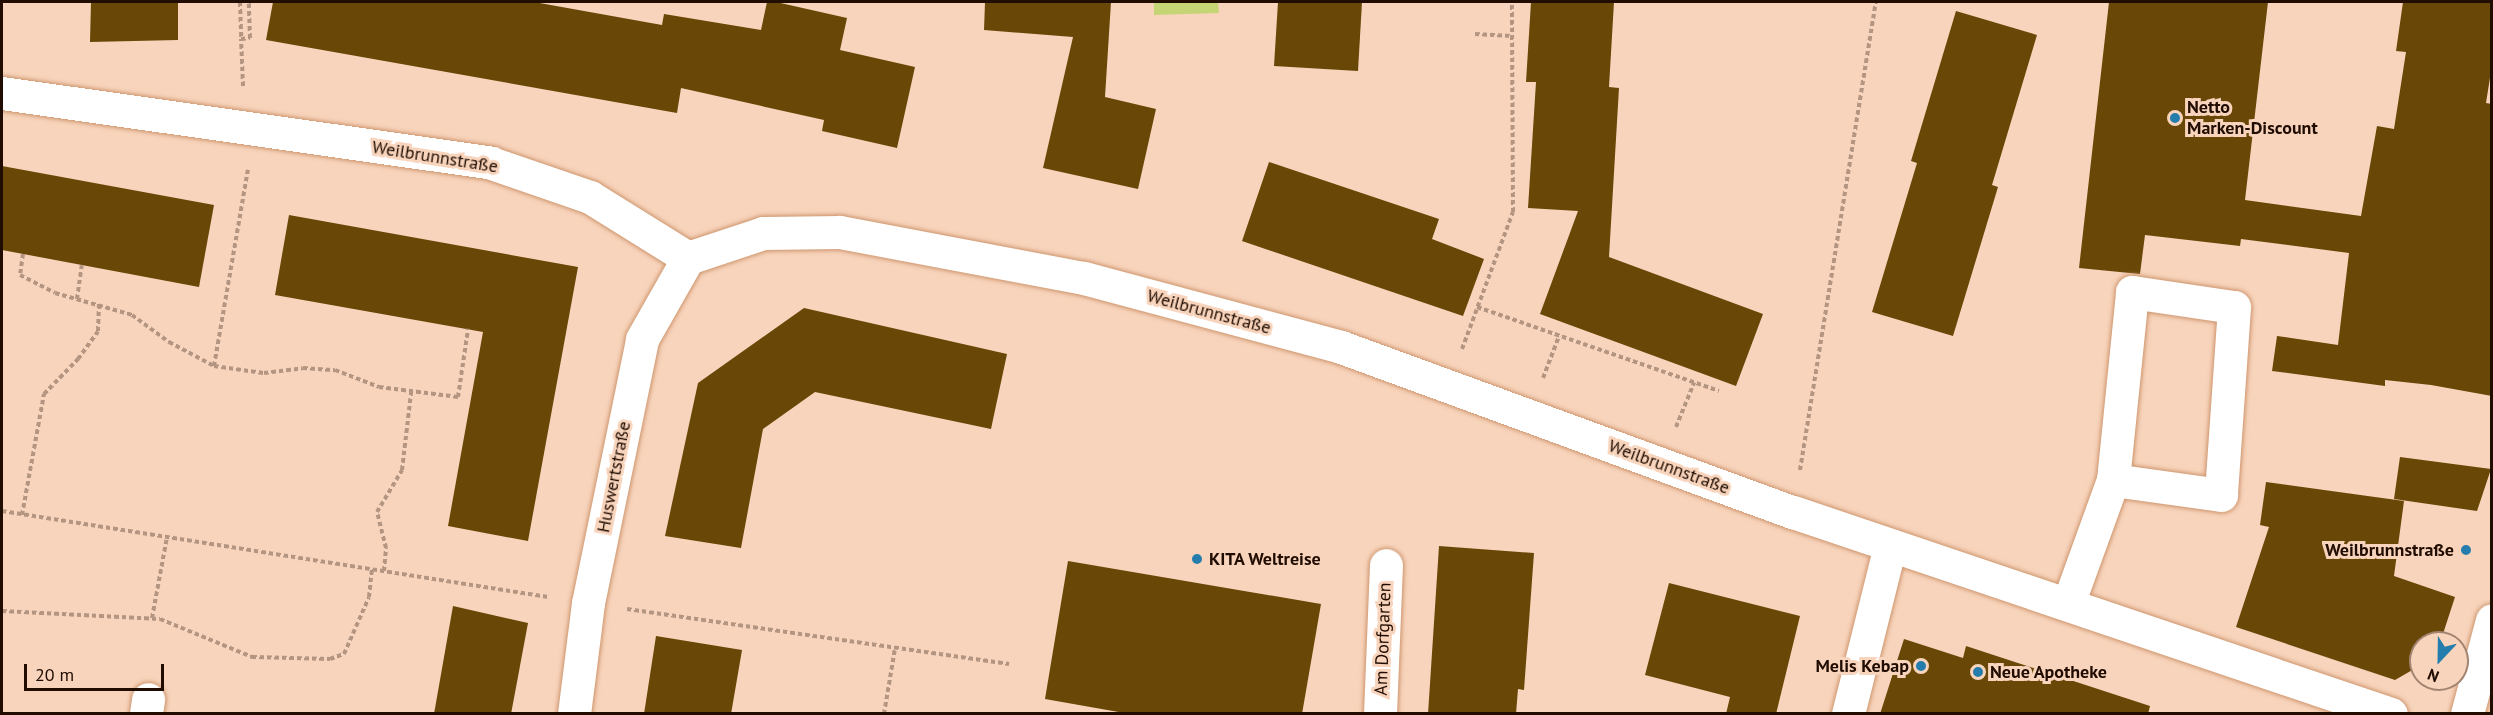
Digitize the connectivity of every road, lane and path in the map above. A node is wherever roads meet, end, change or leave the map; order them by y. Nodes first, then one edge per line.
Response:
1 (240, 2) edge
2 (249, 2) edge
3 (1512, 2) edge
4 (1876, 2) edge
5 (1475, 34) dead end
6 (1512, 36) junction
7 (241, 39) junction
8 (2, 93) edge
9 (222, 126) junction
10 (255, 130) junction
11 (22, 254) dead end
12 (688, 258) junction
13 (82, 265) dead end
14 (77, 298) junction
15 (99, 303) junction
16 (1477, 307) junction
17 (468, 329) dead end
18 (214, 366) junction
19 (1449, 386) junction
20 (1719, 392) dead end
21 (411, 393) junction
22 (2113, 480) junction
23 (2, 511) edge
24 (1793, 512) junction
25 (22, 515) junction
26 (167, 537) junction
27 (1890, 545) junction
28 (1386, 565) dead end
29 (372, 569) junction
30 (384, 571) junction
31 (588, 603) junction
32 (2068, 604) junction
33 (2, 611) edge
34 (152, 618) junction
35 (2492, 620) edge
36 (895, 648) junction
37 (1009, 664) dead end
38 (575, 712) edge
39 (884, 714) edge
40 (1380, 714) edge
41 (1848, 714) edge
42 (2391, 714) edge
43 (2467, 714) edge

1 - 7 path
2 - 7 path
3 - 6 path
4 - 24 path
5 - 6 path
6 - 16 path
7 - 9 path
8 - 9 street, Weilbrunnstraße
9 - 10 street, Weilbrunnstraße
10 - 12 street, Weilbrunnstraße
10 - 18 path
11 - 14 path
12 - 19 street, Weilbrunnstraße
12 - 31 street, Huswertstraße
13 - 14 path
14 - 15 path
15 - 18 path
15 - 25 path
16 - 19 path
16 - 20 path
17 - 21 path
18 - 21 path
19 - 24 street, Weilbrunnstraße
21 - 30 path
22 - 22 street
22 - 32 street
23 - 25 path
24 - 27 street, Weilbrunnstraße
25 - 26 path
26 - 29 path
26 - 34 path
27 - 32 street, Weilbrunnstraße
27 - 41 street
28 - 40 street, Am Dorfgarten
29 - 30 path
29 - 34 path
30 - 31 path
31 - 36 path
31 - 38 street, Huswertstraße
32 - 42 street, Weilbrunnstraße
33 - 34 path
35 - 43 street
36 - 37 path
36 - 39 path

